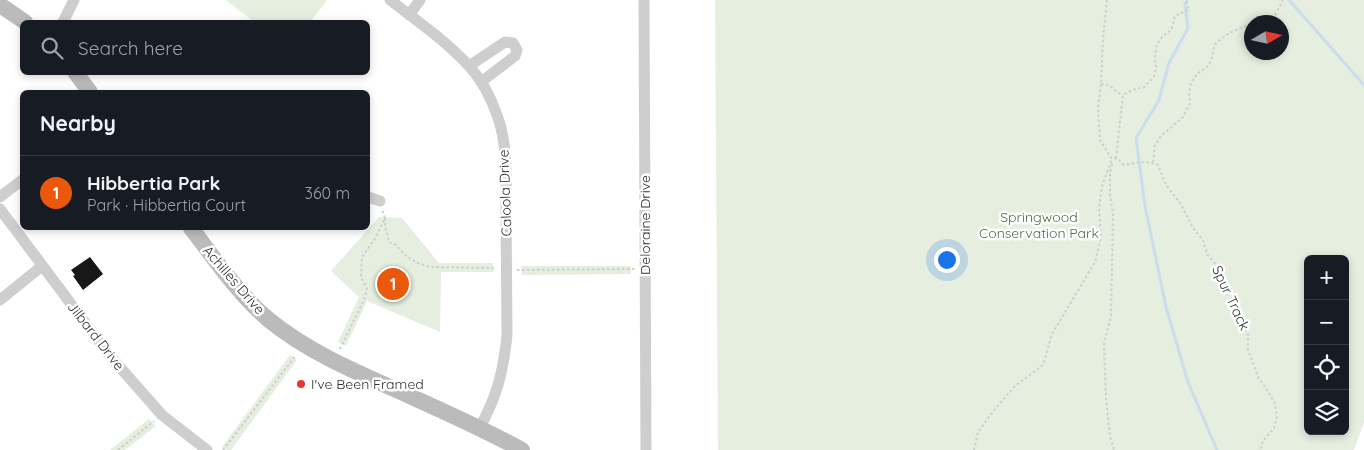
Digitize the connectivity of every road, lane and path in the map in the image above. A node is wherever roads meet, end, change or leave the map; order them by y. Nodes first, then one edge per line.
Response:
1 (74, 0) edge
2 (390, 0) edge
3 (420, 0) edge
4 (644, 0) edge
5 (1107, 0) edge
6 (1186, 0) edge
7 (1283, 0) edge
8 (0, 5) edge
9 (409, 15) junction
10 (1275, 15) edge
11 (22, 20) edge
12 (64, 20) edge
13 (1244, 27) edge
14 (469, 66) junction
15 (77, 75) edge
16 (481, 82) junction
17 (1101, 84) junction
18 (88, 90) edge
19 (1123, 96) junction
20 (1116, 158) junction
21 (1112, 159) junction
22 (1153, 162) junction
23 (20, 182) edge
24 (0, 197) edge
25 (370, 198) edge
26 (380, 201) joint
27 (0, 209) edge
28 (193, 230) edge
29 (42, 266) junction
30 (0, 300) edge
31 (304, 345) junction
32 (334, 362) junction
33 (162, 415) junction
34 (480, 428) junction
35 (118, 450) edge
36 (207, 450) edge
37 (223, 450) edge
38 (522, 450) edge
39 (646, 450) edge
40 (974, 450) edge
41 (1114, 450) edge
42 (1260, 450) edge

1 - 12 street
2 - 9 street, Caloola Drive
3 - 9 street
4 - 39 street, Deloraine Drive
5 - 17 path
6 - 19 path
7 - 10 path
8 - 11 street
9 - 14 street, Caloola Drive
13 - 22 path
14 - 16 street, Caloola Drive
14 - 16 street
15 - 18 street
16 - 34 street, Caloola Drive
17 - 19 path
17 - 21 path
19 - 20 path
20 - 21 path
20 - 22 path
21 - 40 path
21 - 41 path
22 - 42 path, Spur Track
23 - 24 street
25 - 26 street
26 - 32 path
27 - 29 street, Jilbard Drive
28 - 31 street, Achilles Drive
29 - 30 street
29 - 33 street, Jilbard Drive
31 - 32 street, Achilles Drive
31 - 37 path
32 - 34 street, Achilles Drive
33 - 35 path
33 - 36 street, Jilbard Drive
34 - 38 street, Achilles Drive

